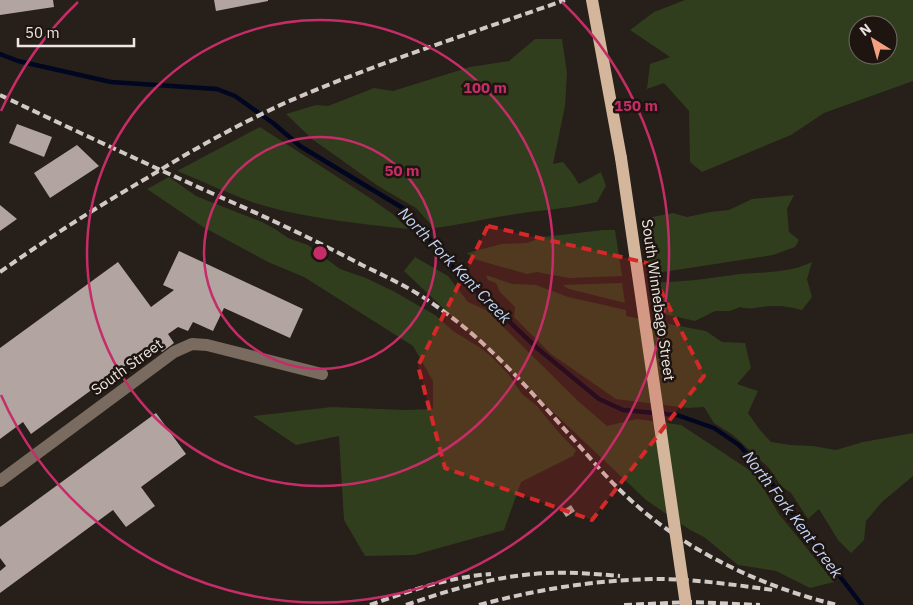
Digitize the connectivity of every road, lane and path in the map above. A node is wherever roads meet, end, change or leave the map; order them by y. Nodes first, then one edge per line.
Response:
1 (592, 0) edge
2 (322, 374) dead end
3 (0, 482) edge
4 (686, 605) edge

1 - 4 main road, South Winnebago Street, bridge
2 - 3 street, South Street

